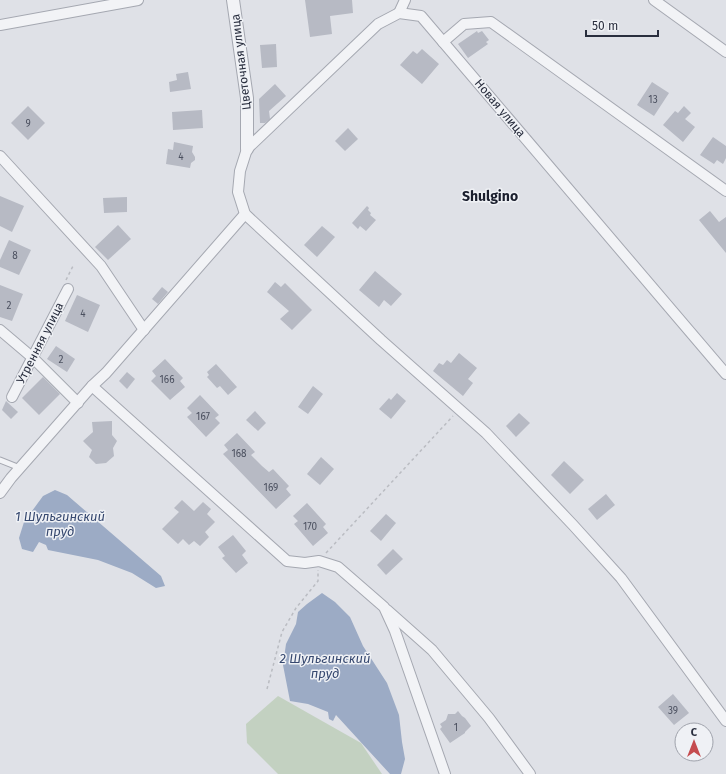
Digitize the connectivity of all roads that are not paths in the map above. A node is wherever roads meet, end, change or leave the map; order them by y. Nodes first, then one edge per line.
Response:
1 (138, 0) edge
2 (233, 0) edge
3 (405, 0) edge
4 (654, 0) edge
5 (399, 13) junction
6 (0, 25) edge
7 (443, 42) junction
8 (726, 52) edge
9 (247, 149) junction
10 (0, 156) edge
11 (726, 191) edge
12 (245, 214) junction
13 (68, 290) dead end
14 (0, 330) edge
15 (144, 330) junction
16 (33, 358) junction
17 (726, 374) edge
18 (92, 386) junction
19 (12, 397) dead end
20 (78, 403) junction
21 (0, 460) edge
22 (21, 468) junction
23 (0, 493) edge
24 (384, 607) junction
25 (724, 715) edge
26 (445, 774) edge
27 (530, 774) edge

1 - 6 street
2 - 9 street, Цветочная улица
3 - 5 street
4 - 8 street
5 - 7 street, Новая улица
5 - 9 street
7 - 11 street
7 - 17 street, Новая улица
9 - 12 street
10 - 15 street
12 - 15 street
12 - 25 street
13 - 16 street, Утренняя улица
14 - 16 street
15 - 18 street
16 - 19 street, Утренняя улица
16 - 20 street
18 - 20 street
18 - 24 street
20 - 22 street
21 - 22 lane
22 - 23 street
24 - 26 street
24 - 27 street

